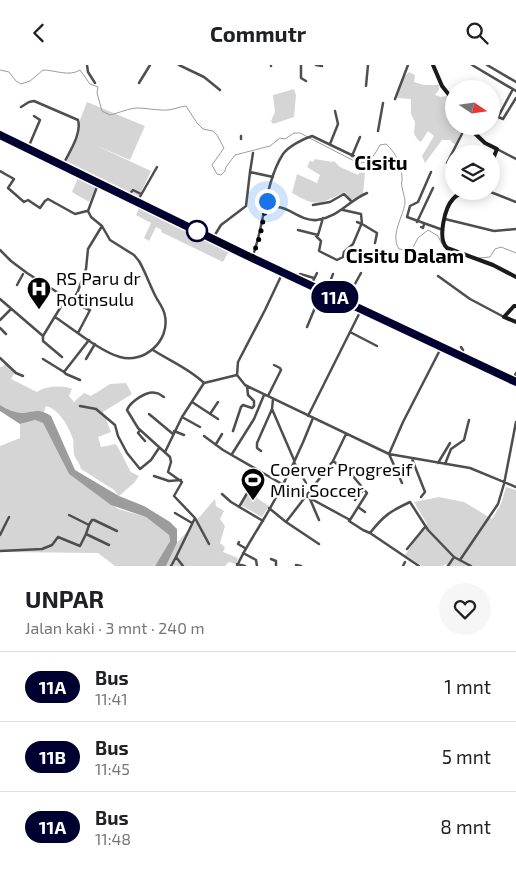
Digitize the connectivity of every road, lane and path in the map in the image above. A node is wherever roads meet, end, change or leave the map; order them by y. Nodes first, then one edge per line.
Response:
1 (87, 65) edge
2 (150, 65) edge
3 (179, 65) edge
4 (301, 65) edge
5 (316, 65) edge
6 (368, 65) edge
7 (408, 65) edge
8 (433, 65) edge
9 (472, 65) edge
10 (485, 65) edge
11 (322, 67) dead end
12 (483, 72) junction
13 (306, 81) dead end
14 (516, 82) edge
15 (95, 83) dead end
16 (140, 83) dead end
17 (366, 85) dead end
18 (445, 89) edge
19 (220, 90) dead end
20 (515, 90) edge
21 (396, 99) dead end
22 (516, 99) edge
23 (383, 103) dead end
24 (21, 107) dead end
25 (335, 111) dead end
26 (34, 116) dead end
27 (378, 131) dead end
28 (0, 135) edge
29 (477, 135) edge
30 (360, 137) dead end
31 (330, 145) junction
32 (489, 145) edge
33 (27, 149) junction
34 (500, 151) edge
35 (253, 153) dead end
36 (352, 156) junction
37 (516, 159) edge
38 (362, 160) dead end
39 (62, 166) junction
40 (157, 167) dead end
41 (0, 171) edge
42 (250, 172) junction
43 (432, 172) dead end
44 (273, 177) junction
45 (98, 184) junction
46 (433, 188) dead end
47 (141, 193) junction
48 (367, 193) dead end
49 (500, 196) edge
50 (128, 197) junction
51 (452, 200) edge
52 (351, 201) junction
53 (137, 202) junction
54 (516, 202) edge
55 (313, 205) dead end
56 (266, 209) junction
57 (343, 210) junction
58 (88, 211) junction
59 (323, 218) junction
60 (445, 219) junction
61 (357, 222) dead end
62 (417, 222) junction
63 (362, 224) junction
64 (424, 224) junction
65 (102, 226) junction
66 (421, 227) dead end
67 (516, 229) edge
68 (298, 230) dead end
69 (442, 230) junction
70 (316, 236) junction
71 (213, 238) junction
72 (375, 243) dead end
73 (0, 250) edge
74 (252, 258) junction
75 (283, 272) junction
76 (317, 273) dead end
77 (360, 273) dead end
78 (23, 274) dead end
79 (333, 274) dead end
80 (438, 276) dead end
81 (516, 277) edge
82 (297, 278) junction
83 (314, 279) junction
84 (17, 285) dead end
85 (311, 285) junction
86 (324, 291) junction
87 (0, 299) edge
88 (66, 299) junction
89 (72, 302) junction
90 (345, 302) junction
91 (516, 305) edge
92 (12, 308) junction
93 (361, 309) junction
94 (55, 317) junction
95 (504, 317) junction
96 (0, 320) edge
97 (516, 322) edge
98 (307, 327) dead end
99 (0, 328) edge
100 (350, 332) junction
101 (78, 333) junction
102 (6, 334) dead end
103 (43, 336) junction
104 (89, 340) junction
105 (95, 344) junction
106 (377, 346) dead end
107 (442, 347) junction
108 (461, 347) dead end
109 (153, 350) junction
110 (62, 357) dead end
111 (462, 357) junction
112 (0, 359) edge
113 (43, 359) dead end
114 (86, 359) dead end
115 (274, 365) dead end
116 (64, 372) junction
117 (516, 373) edge
118 (237, 375) junction
119 (23, 376) dead end
120 (80, 380) dead end
121 (514, 382) edge
122 (204, 383) junction
123 (246, 386) junction
124 (266, 395) junction
125 (164, 397) dead end
126 (273, 399) junction
127 (218, 401) dead end
128 (192, 402) junction
129 (80, 406) dead end
130 (272, 409) junction
131 (149, 414) dead end
132 (210, 414) junction
133 (308, 416) junction
134 (182, 417) junction
135 (313, 418) junction
136 (218, 419) dead end
137 (469, 420) dead end
138 (516, 422) edge
139 (143, 425) dead end
140 (200, 427) dead end
141 (139, 429) junction
142 (233, 431) dead end
143 (173, 433) junction
144 (222, 434) dead end
145 (346, 434) junction
146 (184, 435) dead end
147 (204, 436) dead end
148 (145, 441) dead end
149 (450, 443) dead end
150 (216, 444) junction
151 (159, 448) junction
152 (261, 451) dead end
153 (165, 452) junction
154 (232, 454) junction
155 (389, 454) junction
156 (412, 459) junction
157 (333, 461) junction
158 (294, 462) junction
159 (438, 463) junction
160 (445, 464) junction
161 (260, 471) junction
162 (154, 475) dead end
163 (180, 480) junction
164 (306, 483) dead end
165 (402, 483) dead end
166 (504, 483) junction
167 (282, 484) junction
168 (516, 487) edge
169 (363, 490) junction
170 (310, 492) junction
171 (324, 493) dead end
172 (222, 494) dead end
173 (308, 497) junction
174 (421, 497) dead end
175 (355, 500) dead end
176 (239, 507) junction
177 (358, 507) junction
178 (269, 509) junction
179 (365, 512) dead end
180 (175, 513) dead end
181 (68, 515) dead end
182 (9, 517) dead end
183 (195, 517) junction
184 (263, 521) junction
185 (319, 521) dead end
186 (349, 521) junction
187 (286, 522) junction
188 (192, 523) junction
189 (89, 525) junction
190 (425, 527) junction
191 (117, 531) dead end
192 (370, 533) junction
193 (86, 534) junction
194 (0, 535) edge
195 (239, 542) dead end
196 (210, 544) dead end
197 (319, 544) dead end
198 (109, 545) dead end
199 (245, 548) junction
200 (408, 549) dead end
201 (0, 551) edge
202 (243, 553) junction
203 (176, 557) junction
204 (454, 557) junction
205 (271, 559) dead end
206 (460, 559) junction
207 (405, 562) dead end
208 (237, 565) edge
209 (296, 565) edge
210 (171, 566) edge
211 (183, 566) edge
212 (245, 566) edge
213 (257, 566) edge
214 (276, 566) edge
215 (300, 566) edge
216 (402, 566) edge
217 (419, 566) edge
218 (448, 566) edge
219 (471, 566) edge

1 - 15 street
2 - 16 street
3 - 19 street
4 - 13 street
5 - 11 street
6 - 17 street
7 - 21 street
8 - 18 main road
9 - 12 street
10 - 12 street
10 - 14 street
12 - 20 street
20 - 22 street
23 - 27 street
24 - 39 street
25 - 31 street
26 - 33 street
28 - 33 main road
29 - 32 main road
30 - 36 street
31 - 36 street
31 - 44 street
33 - 39 main road
34 - 37 street
35 - 42 street
36 - 38 street
39 - 45 main road
40 - 47 street
41 - 58 street
42 - 44 street
42 - 71 street
43 - 62 street
44 - 56 street
45 - 50 main road
45 - 58 street
46 - 62 street
47 - 50 street
47 - 53 street
48 - 52 street
49 - 54 street
50 - 53 main road
51 - 60 main road
52 - 55 street
52 - 57 street
53 - 71 main road
56 - 59 street
56 - 74 street
57 - 59 street
57 - 63 street
58 - 65 street
59 - 70 street
60 - 67 street
60 - 69 main road
61 - 63 street
62 - 64 street
63 - 70 street
63 - 72 street
64 - 66 street
64 - 69 street
65 - 89 street
65 - 109 street
68 - 70 street
69 - 81 main road
71 - 74 main road
73 - 88 street
74 - 75 main road
75 - 82 main road
75 - 118 street
76 - 83 street
77 - 90 street
78 - 84 street
79 - 86 street
80 - 95 street
82 - 83 street
82 - 85 main road
83 - 85 street
85 - 86 main road
86 - 90 main road
86 - 98 street
87 - 92 street
88 - 89 street
88 - 94 street
89 - 101 street
90 - 93 main road
91 - 95 main road
92 - 96 street
92 - 103 street
93 - 100 street
93 - 107 main road
94 - 101 street
94 - 103 street
95 - 97 main road
99 - 102 street
100 - 106 street
100 - 133 street
101 - 104 street
103 - 110 street
104 - 105 street
104 - 116 street
105 - 109 street
105 - 114 street
107 - 111 main road
107 - 155 street
108 - 111 street
109 - 122 street
111 - 121 main road
112 - 119 street
113 - 116 street
115 - 124 street
116 - 120 street
117 - 121 street
118 - 122 street
118 - 123 street
122 - 128 street
123 - 124 street
123 - 142 street
124 - 126 street
124 - 154 street
125 - 141 street
126 - 130 street
126 - 133 street
127 - 132 street
128 - 132 street
128 - 134 street
129 - 151 street
130 - 152 street
130 - 158 street
131 - 143 street
132 - 136 street
133 - 135 street
134 - 140 street
134 - 143 street
135 - 145 street
135 - 158 street
137 - 160 street
138 - 166 street
139 - 141 street
141 - 148 street
141 - 151 street
143 - 146 street
143 - 153 street
144 - 150 street
145 - 155 street
145 - 157 street
147 - 150 street
149 - 159 street
150 - 154 street
151 - 153 street
153 - 163 street
154 - 161 street
155 - 156 street
155 - 165 street
156 - 159 street
156 - 174 street
157 - 169 street
157 - 170 street
158 - 164 street
158 - 167 street
159 - 160 street
160 - 166 street
161 - 167 street
161 - 176 street
162 - 163 street
163 - 183 street
166 - 168 street
166 - 206 street
167 - 178 street
169 - 175 street
169 - 177 street
170 - 171 street
170 - 173 street
172 - 176 street
173 - 185 street
173 - 186 street
173 - 187 street
176 - 184 street
177 - 179 street
177 - 186 street
178 - 184 street
178 - 187 street
180 - 188 street
181 - 189 street
182 - 194 street
183 - 188 street
183 - 196 street
184 - 199 street
186 - 192 street
187 - 197 street
188 - 203 street
189 - 191 street
189 - 193 street
190 - 192 street
190 - 200 street
190 - 204 street
192 - 217 street
193 - 198 street
193 - 201 street
195 - 199 street
199 - 202 street
202 - 208 street
202 - 213 street
203 - 210 street
203 - 211 street
204 - 206 street
204 - 218 street
205 - 214 street
206 - 219 street
207 - 216 street
208 - 212 street
209 - 215 street

